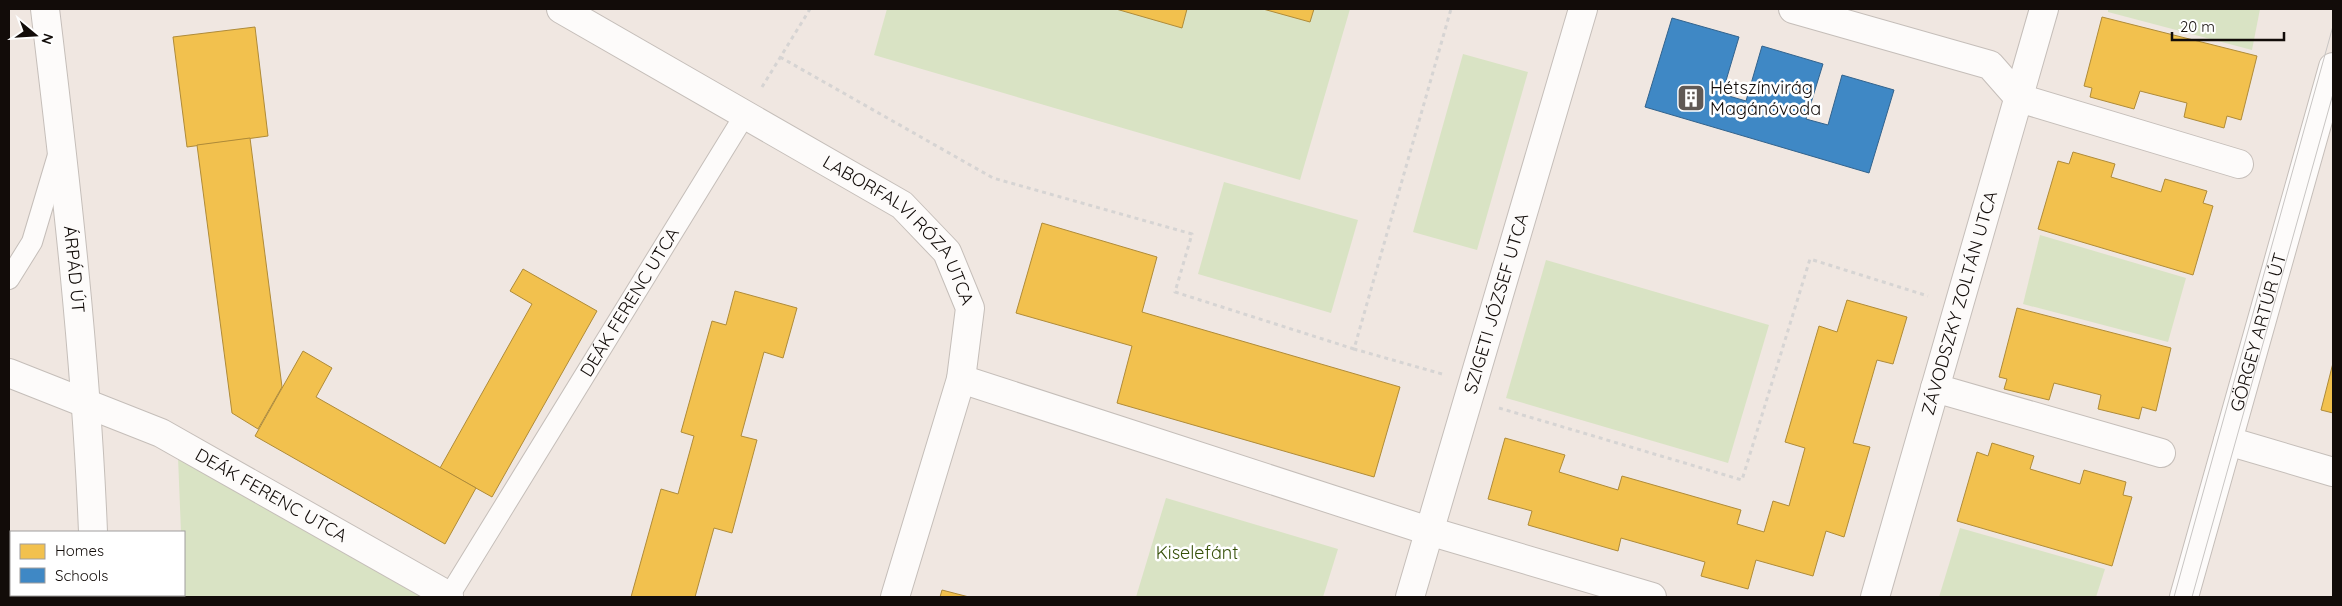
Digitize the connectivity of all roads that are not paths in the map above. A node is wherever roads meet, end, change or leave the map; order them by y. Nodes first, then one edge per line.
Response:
1 (44, 9) edge
2 (561, 9) edge
3 (1583, 9) edge
4 (1793, 9) edge
5 (2044, 9) edge
6 (2333, 67) edge
7 (2019, 98) junction
8 (746, 113) junction
9 (61, 143) junction
10 (2239, 164) dead end
11 (9, 280) edge
12 (9, 373) edge
13 (961, 379) junction
14 (1935, 388) junction
15 (87, 406) junction
16 (2228, 441) junction
17 (2161, 453) dead end
18 (2333, 472) edge
19 (93, 531) edge
20 (1430, 531) junction
21 (448, 596) edge
22 (895, 597) edge
23 (1410, 597) edge
24 (1652, 597) edge
25 (1875, 597) edge
26 (2184, 597) edge

1 - 9 street, ÁRPÁD ÚT
2 - 8 street, LABORFALVI RÓZA UTCA
3 - 20 street, SZIGETI JÓZSEF UTCA
4 - 7 street
5 - 7 street, ZÁVODSZKY ZOLTÁN UTCA
6 - 16 street, GÖRGEY ARTÚR ÚT
7 - 10 street
7 - 14 street, ZÁVODSZKY ZOLTÁN UTCA
8 - 13 street, LABORFALVI RÓZA UTCA
8 - 21 lane, DEÁK FERENC UTCA
9 - 11 lane
9 - 15 street, ÁRPÁD ÚT
12 - 15 street, DEÁK FERENC UTCA
13 - 20 street
13 - 22 street, LABORFALVI RÓZA UTCA
14 - 17 street
14 - 25 street, ZÁVODSZKY ZOLTÁN UTCA
15 - 19 street, ÁRPÁD ÚT
15 - 21 street, DEÁK FERENC UTCA
16 - 18 street
16 - 26 street, GÖRGEY ARTÚR ÚT
20 - 23 street, SZIGETI JÓZSEF UTCA
20 - 24 street

